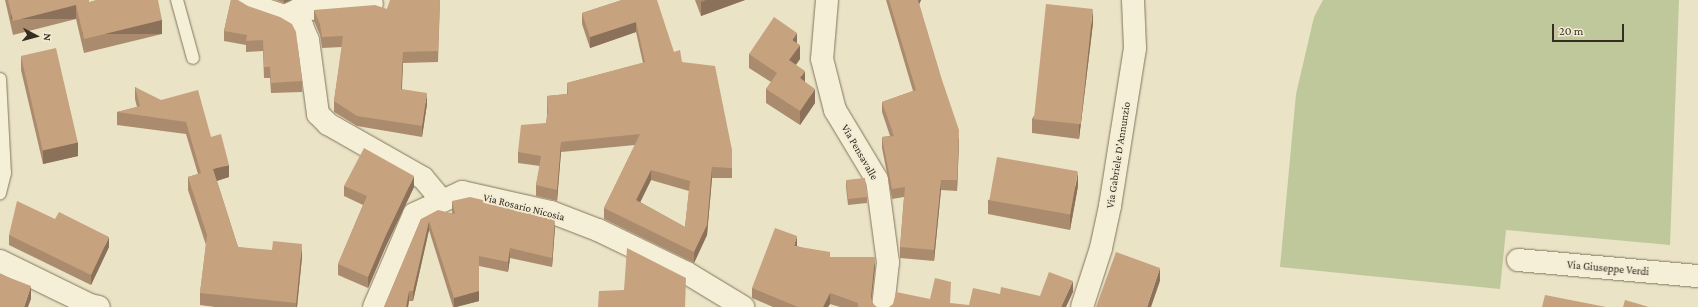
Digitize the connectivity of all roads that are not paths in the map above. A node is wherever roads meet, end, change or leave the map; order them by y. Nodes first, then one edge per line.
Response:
1 (177, 0) edge
2 (244, 0) edge
3 (827, 0) edge
4 (1133, 0) edge
5 (372, 4) edge
6 (285, 16) junction
7 (193, 58) dead end
8 (0, 79) edge
9 (0, 193) edge
10 (442, 201) junction
11 (1518, 260) dead end
12 (0, 261) edge
13 (1698, 276) edge
14 (99, 307) edge
15 (374, 307) edge
16 (743, 307) edge
17 (883, 307) edge
18 (1082, 307) edge

1 - 7 lane
2 - 6 street
3 - 17 street, Via Pensavalle
4 - 18 street, Via Gabriele D'Annunzio
5 - 6 street
6 - 10 street
8 - 9 lane
10 - 15 street, Via Rosario Nicosia
10 - 16 street, Via Rosario Nicosia
11 - 13 street, Via Giuseppe Verdi
12 - 14 street

